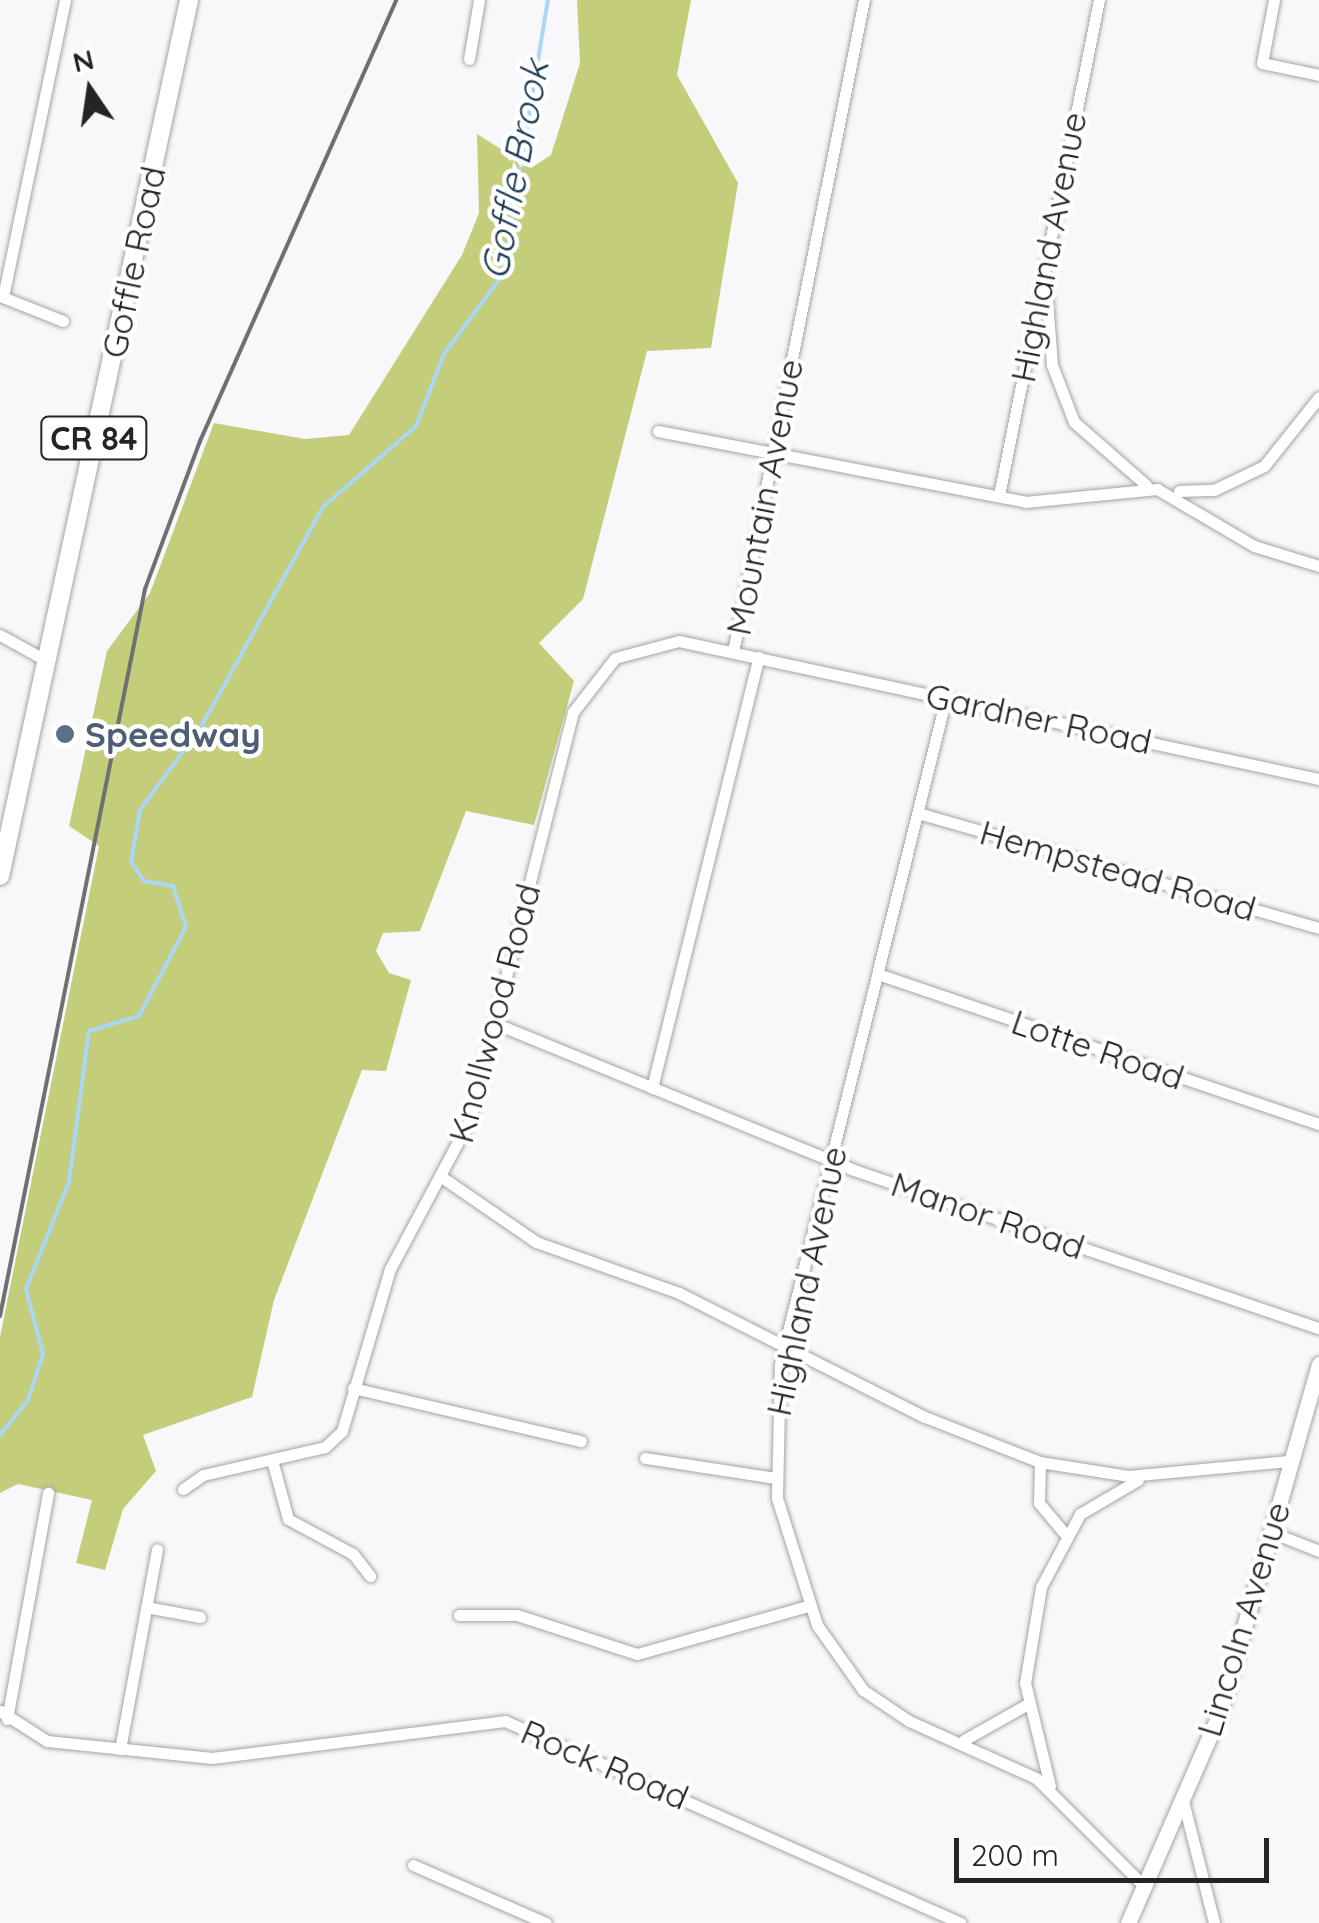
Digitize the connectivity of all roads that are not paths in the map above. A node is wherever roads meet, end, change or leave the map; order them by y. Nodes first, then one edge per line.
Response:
1 (66, 0) edge
2 (189, 0) edge
3 (478, 0) edge
4 (864, 0) edge
5 (1099, 0) edge
6 (1274, 0) edge
7 (469, 59) dead end
8 (1319, 75) edge
9 (1046, 256) junction
10 (1, 296) edge
11 (63, 320) dead end
12 (1319, 397) edge
13 (658, 431) dead end
14 (773, 448) junction
15 (1157, 488) junction
16 (999, 495) junction
17 (1319, 566) edge
18 (0, 635) edge
19 (733, 652) junction
20 (759, 657) junction
21 (47, 661) junction
22 (946, 698) junction
23 (1319, 779) edge
24 (918, 813) junction
25 (0, 876) edge
26 (1319, 928) edge
27 (878, 974) junction
28 (494, 1023) junction
29 (652, 1088) junction
30 (1319, 1124) edge
31 (831, 1161) junction
32 (443, 1178) junction
33 (1319, 1328) edge
34 (784, 1347) junction
35 (1319, 1364) edge
36 (353, 1388) junction
37 (581, 1441) dead end
38 (644, 1458) dead end
39 (272, 1460) junction
40 (1291, 1461) junction
41 (1040, 1462) junction
42 (1157, 1474) junction
43 (776, 1478) junction
44 (183, 1490) dead end
45 (48, 1494) dead end
46 (1271, 1532) junction
47 (1064, 1533) junction
48 (157, 1549) dead end
49 (1319, 1552) edge
50 (370, 1576) dead end
51 (808, 1606) junction
52 (146, 1608) junction
53 (459, 1615) dead end
54 (200, 1618) dead end
55 (1026, 1705) junction
56 (3, 1715) edge
57 (964, 1740) junction
58 (120, 1748) junction
59 (1052, 1790) junction
60 (1182, 1797) junction
61 (413, 1865) dead end
62 (1142, 1884) junction
63 (512, 1908) junction
64 (506, 1923) edge
65 (546, 1923) edge
66 (960, 1923) edge
67 (1128, 1923) edge
68 (1214, 1923) edge

1 - 10 street
2 - 21 main road, Goffle Road / CR 84
3 - 7 street
4 - 14 street, Mountain Avenue
5 - 9 street, Highland Avenue
6 - 8 street
9 - 15 street
9 - 16 street, Highland Avenue
10 - 11 street
12 - 15 street
13 - 14 street
14 - 16 street
14 - 19 street, Mountain Avenue
15 - 16 street
15 - 17 street
18 - 21 street
19 - 20 street, Mountain Avenue
19 - 28 street, Knollwood Road
20 - 22 street, Gardner Road
20 - 29 street, Mountain Avenue
21 - 25 main road, Goffle Road / CR 84
22 - 23 street, Gardner Road
22 - 24 street, Highland Avenue
24 - 26 street, Hempstead Road
24 - 27 street, Highland Avenue
27 - 30 street, Lotte Road
27 - 31 street, Highland Avenue
28 - 29 street, Manor Road
28 - 32 street, Knollwood Road
29 - 31 street, Manor Road
31 - 33 street, Manor Road
31 - 34 street, Highland Avenue
32 - 34 street
32 - 36 street, Knollwood Road
34 - 41 street
34 - 43 street, Highland Avenue
35 - 40 main road, Lincoln Avenue
36 - 37 street
36 - 39 street, Knollwood Road
38 - 43 street
39 - 44 street, Knollwood Road
39 - 50 street
40 - 42 street
40 - 46 main road, Lincoln Avenue
41 - 42 street
41 - 47 street
42 - 47 street
43 - 51 street, Highland Avenue
45 - 56 street
46 - 49 street
46 - 60 main road, Lincoln Avenue
47 - 55 street
48 - 52 street
51 - 53 street
51 - 57 street, Highland Avenue
52 - 54 street
52 - 58 street
55 - 57 street
55 - 59 street
56 - 58 street, Rock Road
57 - 59 street, Highland Avenue
58 - 66 street, Rock Road
59 - 62 street, Highland Avenue
60 - 62 main road, Lincoln Avenue
60 - 68 street
61 - 63 street
62 - 67 main road, Lincoln Avenue
63 - 64 street
63 - 65 street

